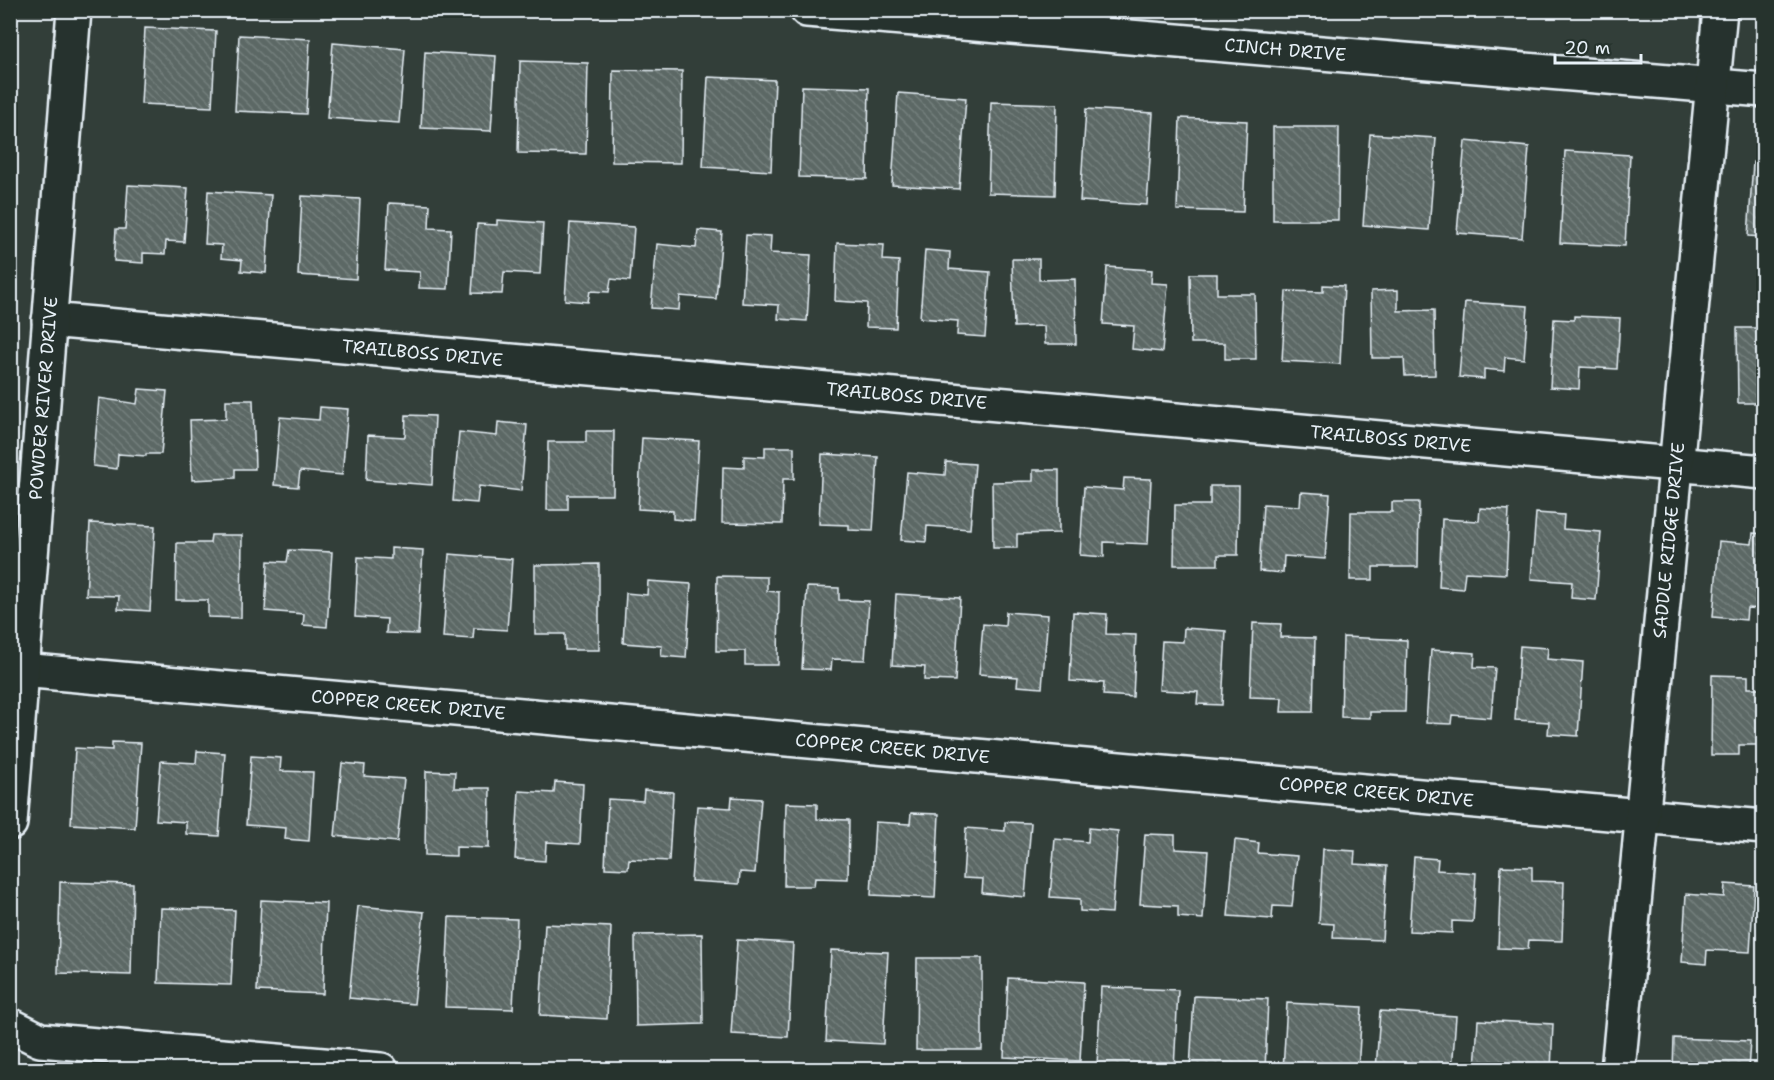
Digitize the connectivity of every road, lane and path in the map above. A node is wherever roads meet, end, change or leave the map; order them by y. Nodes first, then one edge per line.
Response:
1 (74, 10) edge
2 (807, 10) edge
3 (1720, 10) edge
4 (1713, 85) junction
5 (1764, 90) edge
6 (49, 320) junction
7 (1677, 463) junction
8 (1764, 472) edge
9 (22, 670) junction
10 (1643, 816) junction
11 (10, 824) edge
12 (1764, 827) edge
13 (10, 1025) edge
14 (381, 1070) edge
15 (1618, 1070) edge

1 - 6 street, POWDER RIVER DRIVE
2 - 4 street, CINCH DRIVE
3 - 4 street, SADDLE RIDGE DRIVE
4 - 5 street, CINCH DRIVE
4 - 7 street, SADDLE RIDGE DRIVE
6 - 7 street, TRAILBOSS DRIVE
6 - 9 street, POWDER RIVER DRIVE
7 - 8 street, TRAILBOSS DRIVE
7 - 10 street, SADDLE RIDGE DRIVE
9 - 10 street, COPPER CREEK DRIVE
9 - 11 street, POWDER RIVER DRIVE
10 - 12 street, COPPER CREEK DRIVE
10 - 15 street, SADDLE RIDGE DRIVE
13 - 14 street

